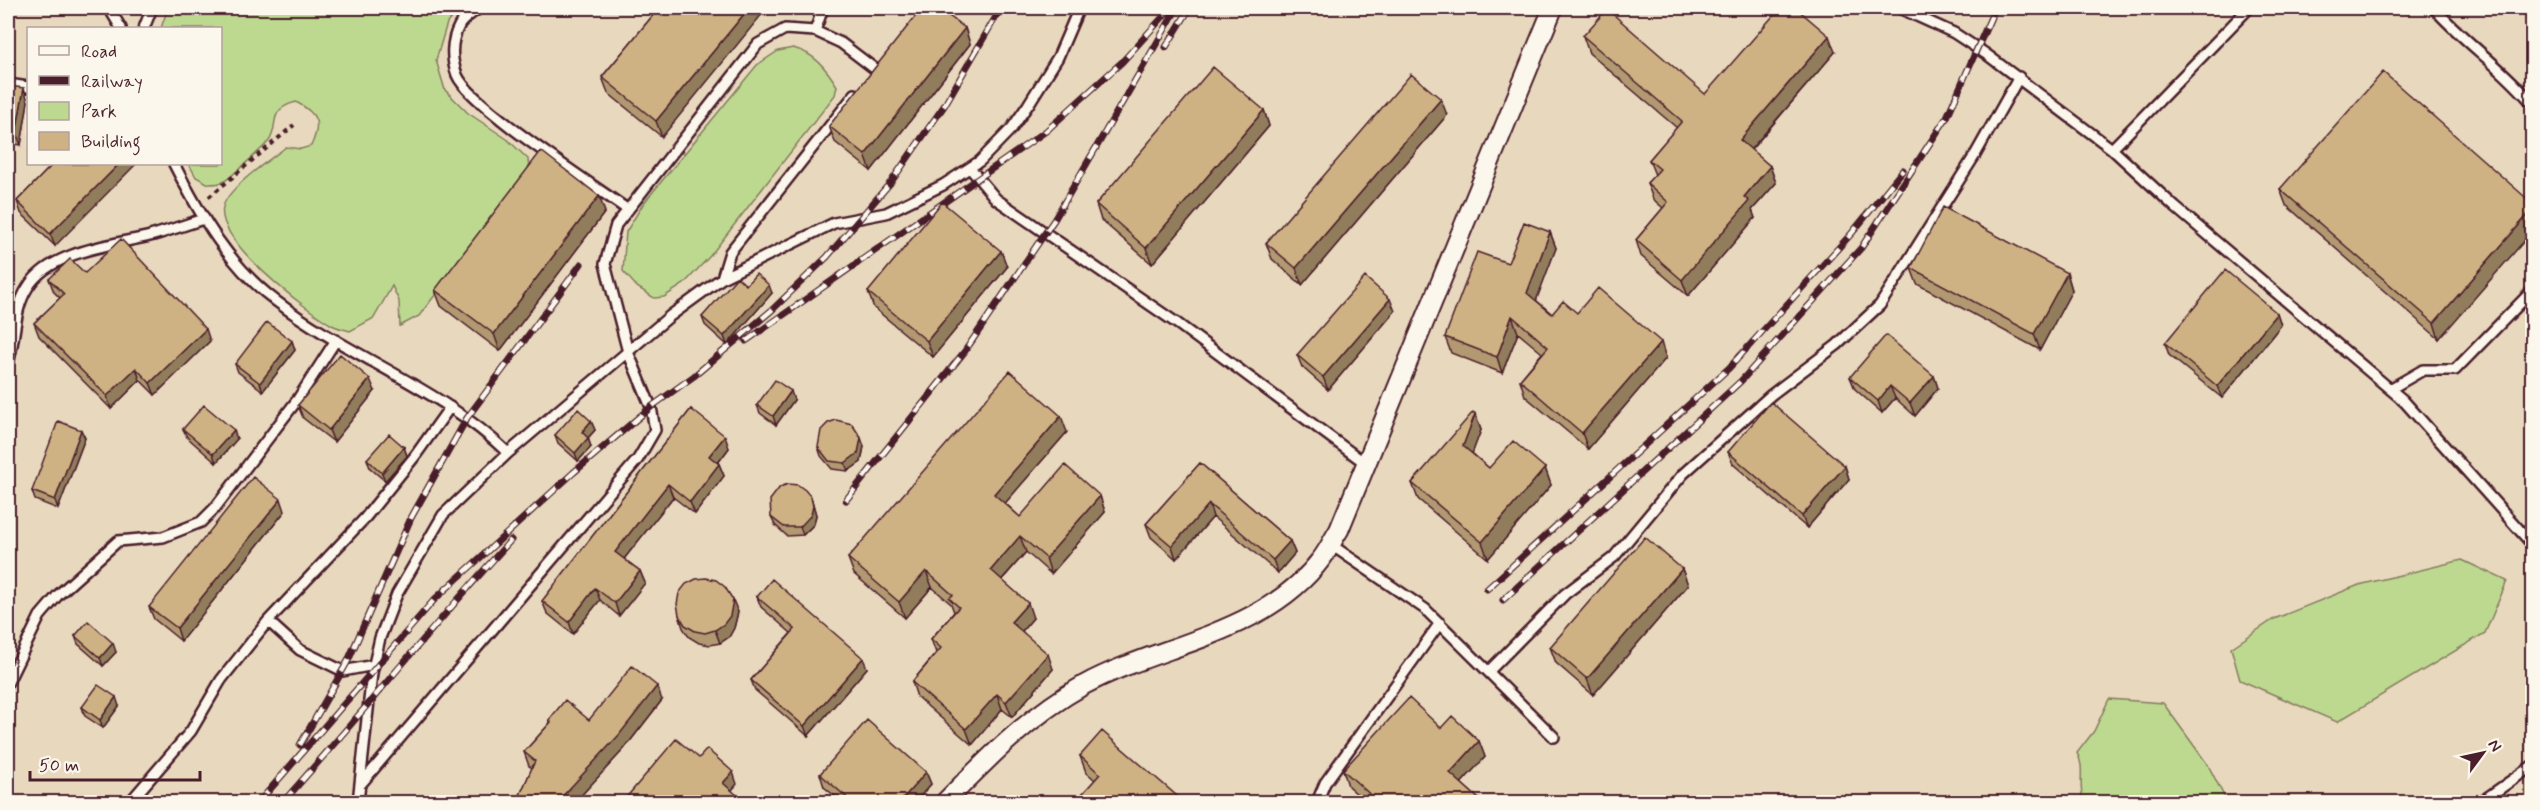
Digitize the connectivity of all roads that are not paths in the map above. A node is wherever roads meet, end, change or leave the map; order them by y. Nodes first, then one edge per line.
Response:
1 (109, 8) edge
2 (152, 8) edge
3 (478, 8) edge
4 (823, 8) edge
5 (1079, 8) edge
6 (1553, 8) edge
7 (1899, 8) edge
8 (2248, 8) edge
9 (2434, 8) edge
10 (120, 27) edge
11 (144, 27) edge
12 (815, 31) junction
13 (882, 60) edge
14 (874, 69) junction
15 (2019, 77) junction
16 (867, 78) edge
17 (8, 84) edge
18 (27, 87) edge
19 (860, 87) edge
20 (2532, 103) edge
21 (2112, 149) junction
22 (175, 165) edge
23 (970, 168) junction
24 (628, 210) junction
25 (203, 219) junction
26 (723, 278) junction
27 (2532, 291) edge
28 (336, 340) junction
29 (628, 352) junction
30 (8, 363) edge
31 (2390, 389) junction
32 (450, 407) junction
33 (508, 453) junction
34 (1365, 463) junction
35 (1330, 544) junction
36 (2532, 544) edge
37 (268, 621) junction
38 (1440, 623) junction
39 (374, 665) junction
40 (1489, 671) junction
41 (8, 682) edge
42 (1554, 737) dead end
43 (2532, 766) edge
44 (360, 785) junction
45 (129, 802) edge
46 (358, 802) edge
47 (945, 802) edge
48 (1317, 802) edge
49 (2481, 802) edge

1 - 10 lane
2 - 11 lane
3 - 24 lane
4 - 12 lane
5 - 23 lane
6 - 34 street
7 - 15 lane
8 - 21 lane
9 - 20 lane
12 - 14 lane
12 - 24 lane
13 - 14 lane
14 - 16 lane
15 - 21 lane
15 - 40 lane
17 - 18 lane
19 - 26 lane
21 - 31 lane
22 - 25 lane
23 - 26 lane
23 - 34 lane
24 - 29 lane
25 - 28 lane
25 - 30 lane
26 - 29 lane
27 - 31 lane
28 - 32 lane
28 - 41 lane
29 - 33 lane
29 - 44 lane
31 - 36 lane
32 - 33 lane
32 - 37 lane
33 - 39 lane
34 - 35 street
35 - 38 lane
35 - 47 street
37 - 39 lane
37 - 45 lane
38 - 40 lane
38 - 48 lane
39 - 44 lane
40 - 42 lane
43 - 49 lane
44 - 46 lane

